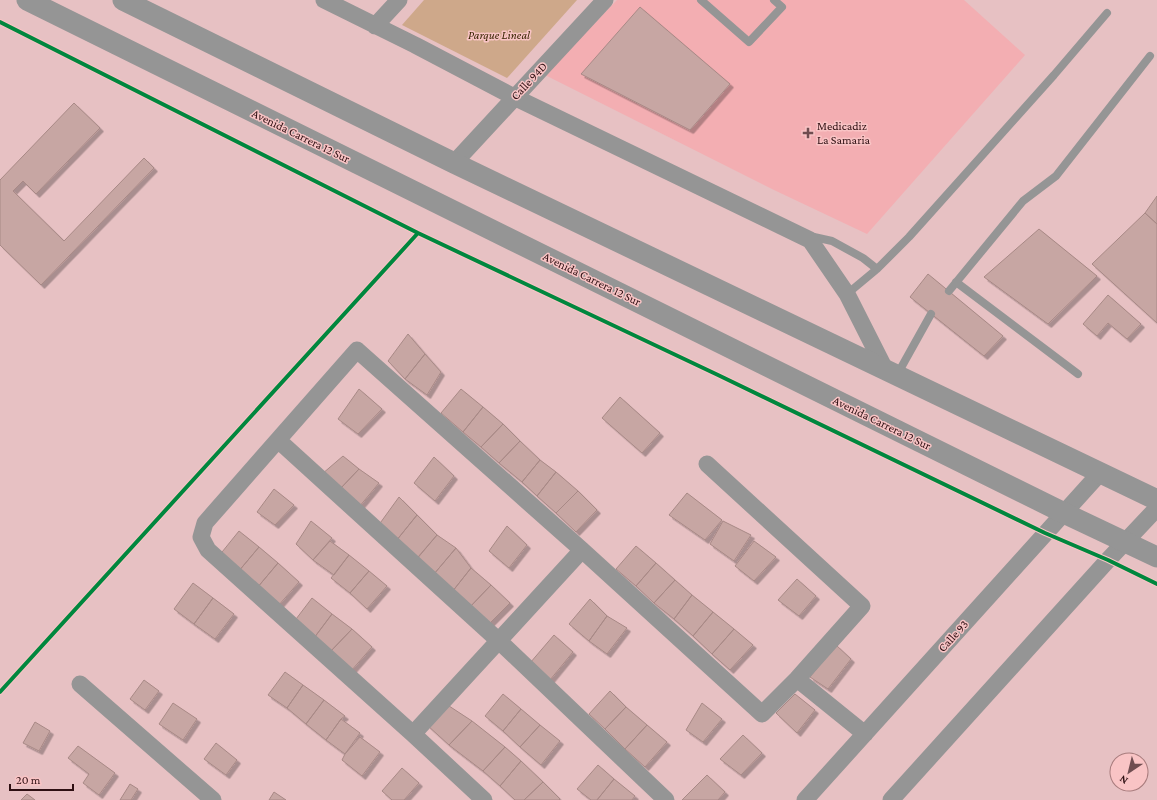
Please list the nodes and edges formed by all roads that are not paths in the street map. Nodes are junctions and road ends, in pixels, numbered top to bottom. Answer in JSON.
{"nodes":[{"id":1,"x":27,"y":0,"type":"edge"},
{"id":2,"x":123,"y":0,"type":"edge"},
{"id":3,"x":324,"y":0,"type":"edge"},
{"id":4,"x":399,"y":0,"type":"edge"},
{"id":5,"x":605,"y":0,"type":"edge"},
{"id":6,"x":701,"y":0,"type":"edge"},
{"id":7,"x":774,"y":0,"type":"edge"},
{"id":8,"x":1107,"y":13,"type":"dead end"},
{"id":9,"x":374,"y":26,"type":"junction"},
{"id":10,"x":1150,"y":56,"type":"dead end"},
{"id":11,"x":514,"y":97,"type":"junction"},
{"id":12,"x":454,"y":163,"type":"junction"},
{"id":13,"x":810,"y":240,"type":"junction"},
{"id":14,"x":877,"y":269,"type":"junction"},
{"id":15,"x":956,"y":282,"type":"junction"},
{"id":16,"x":949,"y":291,"type":"dead end"},
{"id":17,"x":847,"y":294,"type":"junction"},
{"id":18,"x":931,"y":314,"type":"dead end"},
{"id":19,"x":892,"y":374,"type":"junction"},
{"id":20,"x":1078,"y":374,"type":"dead end"},
{"id":21,"x":278,"y":440,"type":"junction"},
{"id":22,"x":707,"y":464,"type":"dead end"},
{"id":23,"x":1100,"y":473,"type":"junction"},
{"id":24,"x":1157,"y":500,"type":"edge"},
{"id":25,"x":1157,"y":508,"type":"edge"},
{"id":26,"x":1064,"y":513,"type":"junction"},
{"id":27,"x":1125,"y":542,"type":"junction"},
{"id":28,"x":582,"y":550,"type":"junction"},
{"id":29,"x":1157,"y":557,"type":"edge"},
{"id":30,"x":498,"y":641,"type":"junction"},
{"id":31,"x":797,"y":679,"type":"junction"},
{"id":32,"x":80,"y":684,"type":"dead end"},
{"id":33,"x":413,"y":734,"type":"junction"},
{"id":34,"x":866,"y":734,"type":"junction"},
{"id":35,"x":213,"y":800,"type":"edge"},
{"id":36,"x":484,"y":800,"type":"edge"},
{"id":37,"x":666,"y":800,"type":"edge"},
{"id":38,"x":805,"y":800,"type":"edge"},
{"id":39,"x":891,"y":800,"type":"edge"}],
"edges":[{"from":1,"to":26,"type":"street","name":"Avenida Carrera 12 Sur"},
{"from":2,"to":12,"type":"street"},
{"from":3,"to":9,"type":"street"},
{"from":4,"to":9,"type":"street"},
{"from":5,"to":11,"type":"street","name":"Calle 94D"},
{"from":6,"to":7,"type":"lane"},
{"from":8,"to":14,"type":"lane"},
{"from":9,"to":11,"type":"street"},
{"from":10,"to":15,"type":"lane"},
{"from":11,"to":12,"type":"street","name":"Calle 94D"},
{"from":11,"to":13,"type":"street"},
{"from":12,"to":19,"type":"street"},
{"from":13,"to":14,"type":"lane"},
{"from":13,"to":17,"type":"street"},
{"from":14,"to":17,"type":"lane"},
{"from":15,"to":16,"type":"lane"},
{"from":15,"to":20,"type":"lane"},
{"from":17,"to":19,"type":"street"},
{"from":18,"to":19,"type":"lane"},
{"from":19,"to":23,"type":"street"},
{"from":21,"to":28,"type":"street"},
{"from":21,"to":30,"type":"street"},
{"from":21,"to":33,"type":"street"},
{"from":22,"to":31,"type":"street"},
{"from":23,"to":24,"type":"street"},
{"from":23,"to":26,"type":"street","name":"Calle 93"},
{"from":25,"to":27,"type":"street"},
{"from":26,"to":27,"type":"street","name":"Avenida Carrera 12 Sur"},
{"from":26,"to":34,"type":"street","name":"Calle 93"},
{"from":27,"to":29,"type":"street","name":"Avenida Carrera 12 Sur"},
{"from":27,"to":39,"type":"street"},
{"from":28,"to":30,"type":"street"},
{"from":28,"to":31,"type":"street"},
{"from":30,"to":33,"type":"street"},
{"from":30,"to":37,"type":"street"},
{"from":31,"to":34,"type":"street"},
{"from":32,"to":35,"type":"street"},
{"from":33,"to":36,"type":"street"},
{"from":34,"to":38,"type":"street","name":"Calle 93"}]}
